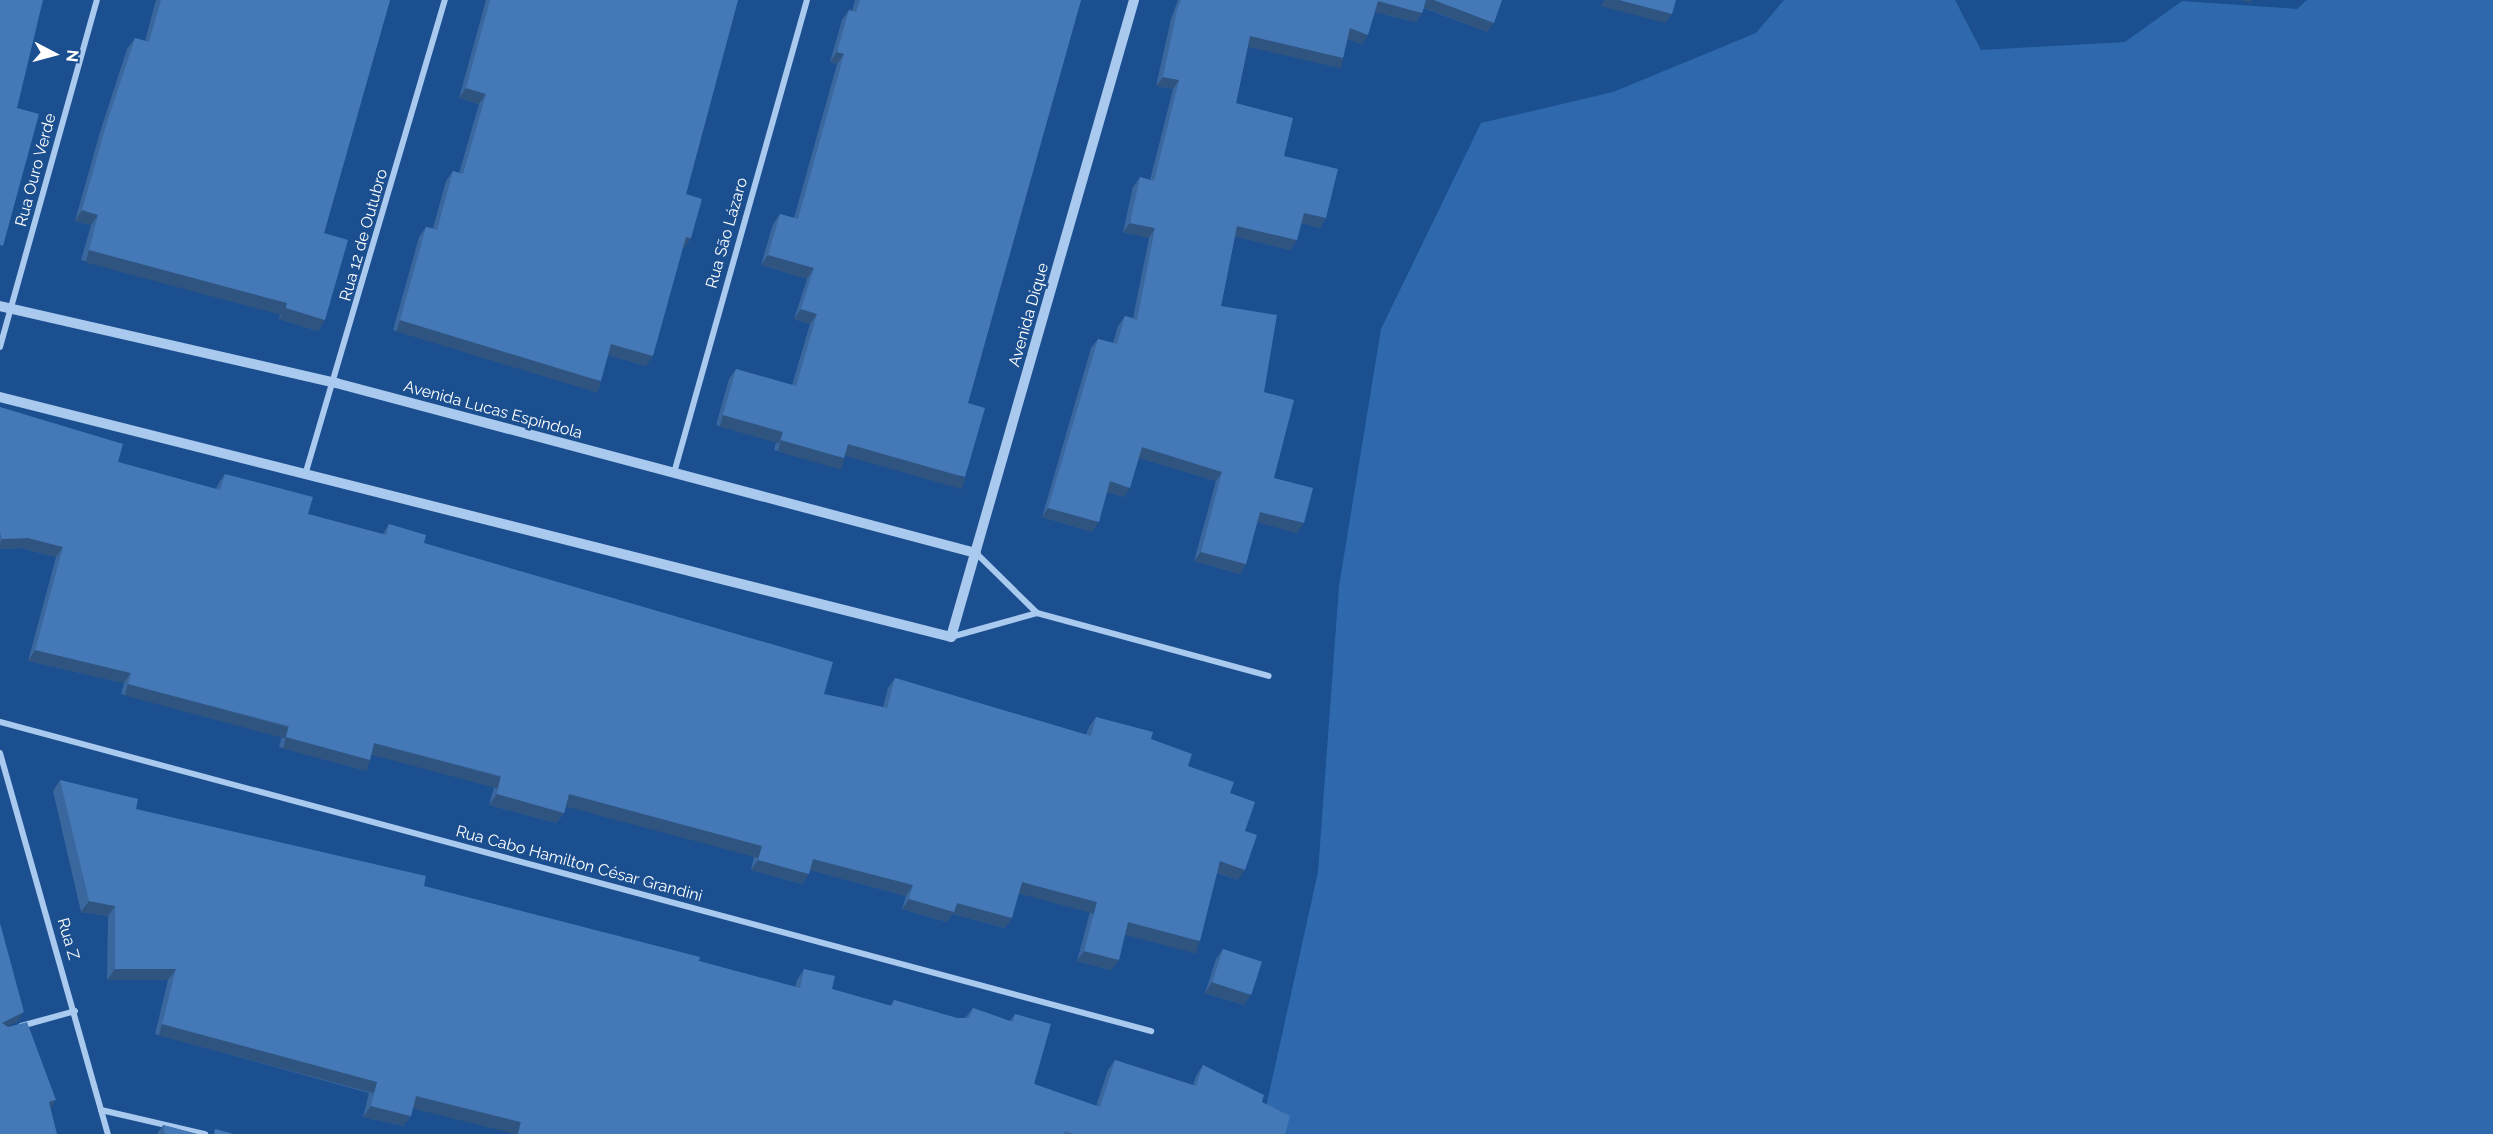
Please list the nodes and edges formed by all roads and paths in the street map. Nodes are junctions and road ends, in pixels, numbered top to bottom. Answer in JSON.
{"nodes":[{"id":1,"x":97,"y":0,"type":"edge"},
{"id":2,"x":445,"y":0,"type":"edge"},
{"id":3,"x":807,"y":0,"type":"edge"},
{"id":4,"x":1134,"y":0,"type":"edge"},
{"id":5,"x":0,"y":306,"type":"edge"},
{"id":6,"x":12,"y":309,"type":"junction"},
{"id":7,"x":0,"y":347,"type":"edge"},
{"id":8,"x":336,"y":384,"type":"junction"},
{"id":9,"x":0,"y":397,"type":"edge"},
{"id":10,"x":674,"y":474,"type":"junction"},
{"id":11,"x":305,"y":476,"type":"junction"},
{"id":12,"x":976,"y":553,"type":"junction"},
{"id":13,"x":1037,"y":613,"type":"junction"},
{"id":14,"x":951,"y":637,"type":"junction"},
{"id":15,"x":1269,"y":676,"type":"dead end"},
{"id":16,"x":0,"y":722,"type":"edge"},
{"id":17,"x":0,"y":753,"type":"edge"},
{"id":18,"x":75,"y":1011,"type":"junction"},
{"id":19,"x":11,"y":1029,"type":"edge"},
{"id":20,"x":1151,"y":1031,"type":"dead end"},
{"id":21,"x":101,"y":1110,"type":"junction"},
{"id":22,"x":108,"y":1134,"type":"edge"},
{"id":23,"x":205,"y":1134,"type":"edge"}],
"edges":[{"from":1,"to":6,"type":"street","name":"Rua Ouro Verde"},
{"from":2,"to":8,"type":"street","name":"Rua 12 de Outubro"},
{"from":3,"to":10,"type":"street","name":"Rua São Lázaro"},
{"from":4,"to":12,"type":"street","name":"Avenida Dique"},
{"from":5,"to":6,"type":"street","name":"Avenida Lucas Espíndola"},
{"from":6,"to":7,"type":"street","name":"Rua Ouro Verde"},
{"from":6,"to":8,"type":"street","name":"Avenida Lucas Espíndola"},
{"from":8,"to":10,"type":"street","name":"Avenida Lucas Espíndola"},
{"from":8,"to":11,"type":"street","name":"Rua 12 de Outubro"},
{"from":9,"to":11,"type":"street"},
{"from":10,"to":12,"type":"street","name":"Avenida Lucas Espíndola"},
{"from":11,"to":14,"type":"street"},
{"from":12,"to":13,"type":"street"},
{"from":12,"to":14,"type":"street","name":"Avenida Dique"},
{"from":13,"to":14,"type":"street"},
{"from":13,"to":15,"type":"street"},
{"from":16,"to":20,"type":"street","name":"Rua Cabo Hamilton César Grandini"},
{"from":17,"to":18,"type":"street","name":"Rua Z"},
{"from":18,"to":19,"type":"street"},
{"from":18,"to":21,"type":"street","name":"Rua Z"},
{"from":21,"to":22,"type":"street","name":"Rua Z"},
{"from":21,"to":23,"type":"street"}]}
